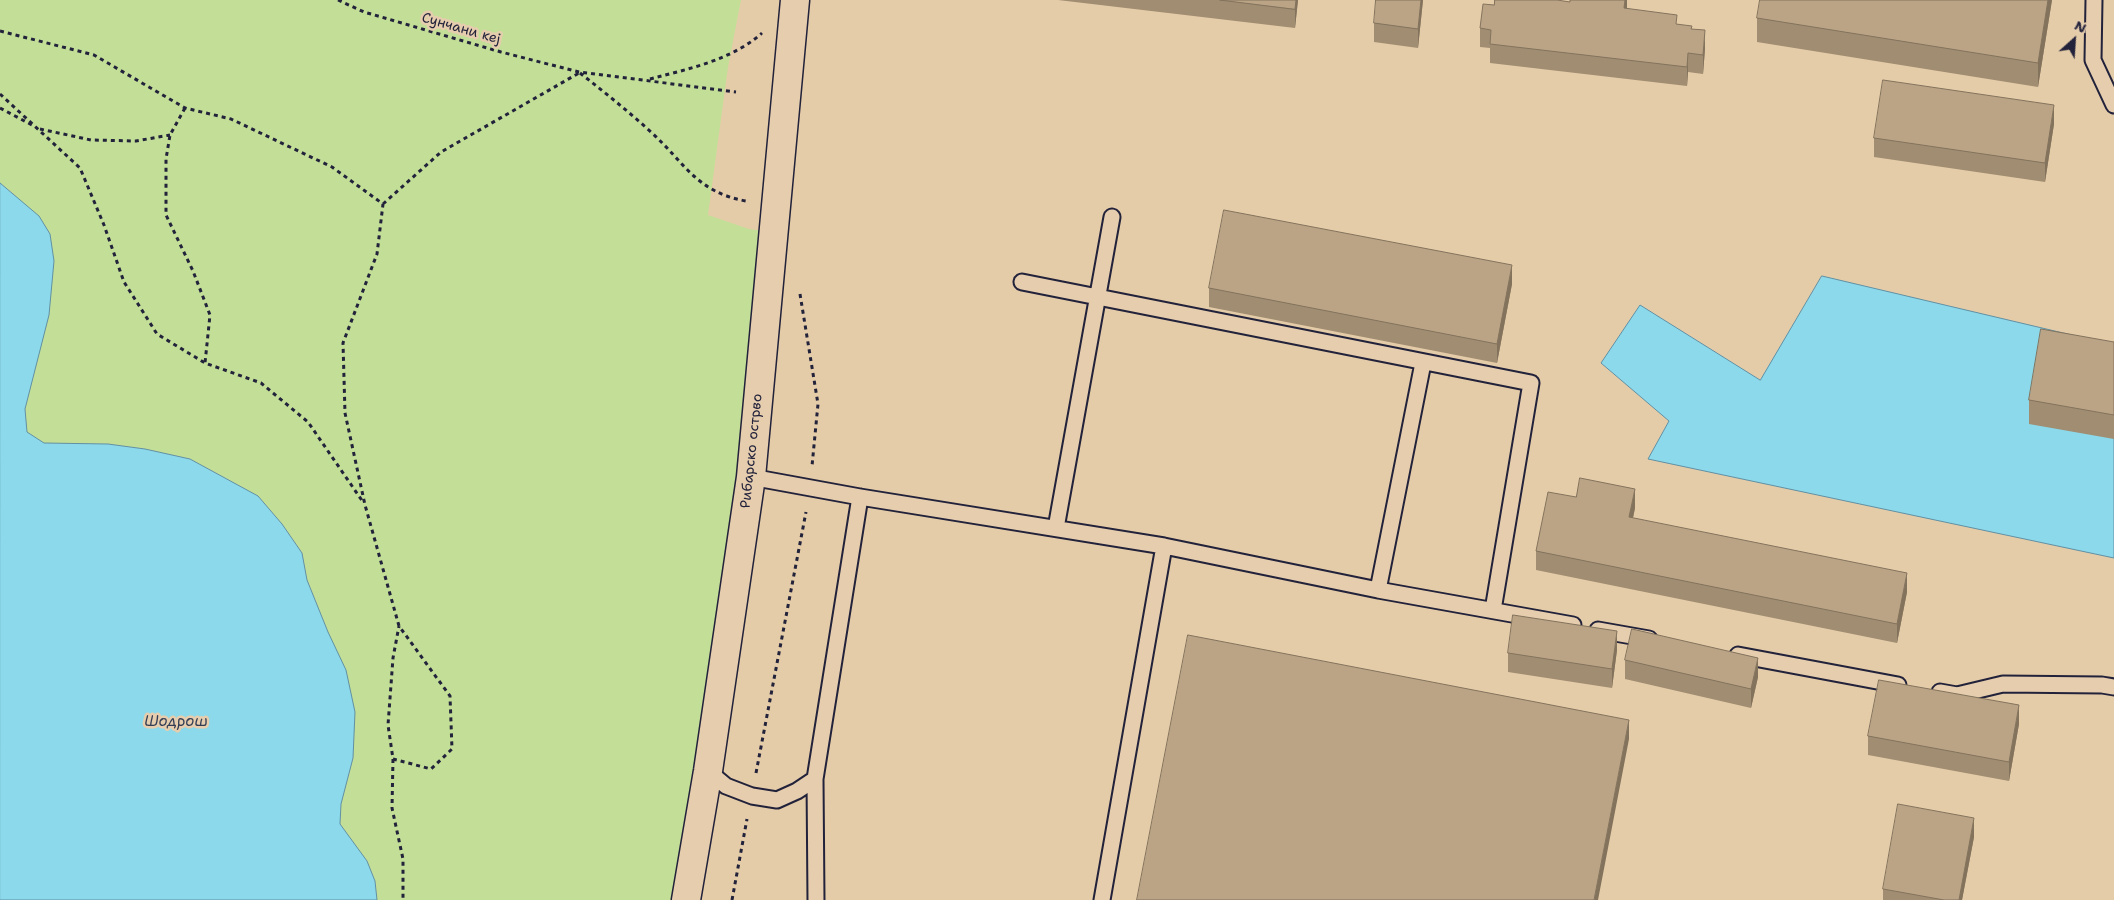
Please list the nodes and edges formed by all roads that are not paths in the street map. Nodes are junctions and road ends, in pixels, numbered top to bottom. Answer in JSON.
{"nodes":[{"id":1,"x":2094,"y":0,"type":"edge"},
{"id":2,"x":795,"y":1,"type":"edge"},
{"id":3,"x":2114,"y":105,"type":"edge"},
{"id":4,"x":1112,"y":217,"type":"dead end"},
{"id":5,"x":1022,"y":282,"type":"dead end"},
{"id":6,"x":1096,"y":298,"type":"junction"},
{"id":7,"x":1423,"y":363,"type":"junction"},
{"id":8,"x":751,"y":477,"type":"junction"},
{"id":9,"x":860,"y":497,"type":"junction"},
{"id":10,"x":1056,"y":528,"type":"junction"},
{"id":11,"x":1164,"y":546,"type":"junction"},
{"id":12,"x":1378,"y":590,"type":"junction"},
{"id":13,"x":1493,"y":610,"type":"junction"},
{"id":14,"x":1667,"y":642,"type":"edge"},
{"id":15,"x":1725,"y":653,"type":"edge"},
{"id":16,"x":1909,"y":687,"type":"edge"},
{"id":17,"x":2114,"y":687,"type":"edge"},
{"id":18,"x":1928,"y":690,"type":"edge"},
{"id":19,"x":708,"y":771,"type":"junction"},
{"id":20,"x":815,"y":779,"type":"junction"},
{"id":21,"x":686,"y":900,"type":"edge"},
{"id":22,"x":816,"y":900,"type":"edge"},
{"id":23,"x":1102,"y":900,"type":"edge"}],
"edges":[{"from":1,"to":3,"type":"lane"},
{"from":2,"to":8,"type":"street","name":"Рибарско острво"},
{"from":4,"to":6,"type":"lane"},
{"from":5,"to":6,"type":"lane"},
{"from":6,"to":7,"type":"lane"},
{"from":6,"to":10,"type":"lane"},
{"from":7,"to":12,"type":"lane"},
{"from":7,"to":13,"type":"lane"},
{"from":8,"to":9,"type":"lane"},
{"from":8,"to":19,"type":"street","name":"Рибарско острво"},
{"from":9,"to":10,"type":"lane"},
{"from":9,"to":20,"type":"lane"},
{"from":10,"to":11,"type":"lane"},
{"from":11,"to":12,"type":"lane"},
{"from":11,"to":23,"type":"lane"},
{"from":12,"to":13,"type":"lane"},
{"from":13,"to":14,"type":"lane"},
{"from":15,"to":16,"type":"lane"},
{"from":17,"to":18,"type":"lane"},
{"from":19,"to":20,"type":"lane"},
{"from":19,"to":21,"type":"street","name":"Рибарско острво"},
{"from":20,"to":22,"type":"lane"}]}
